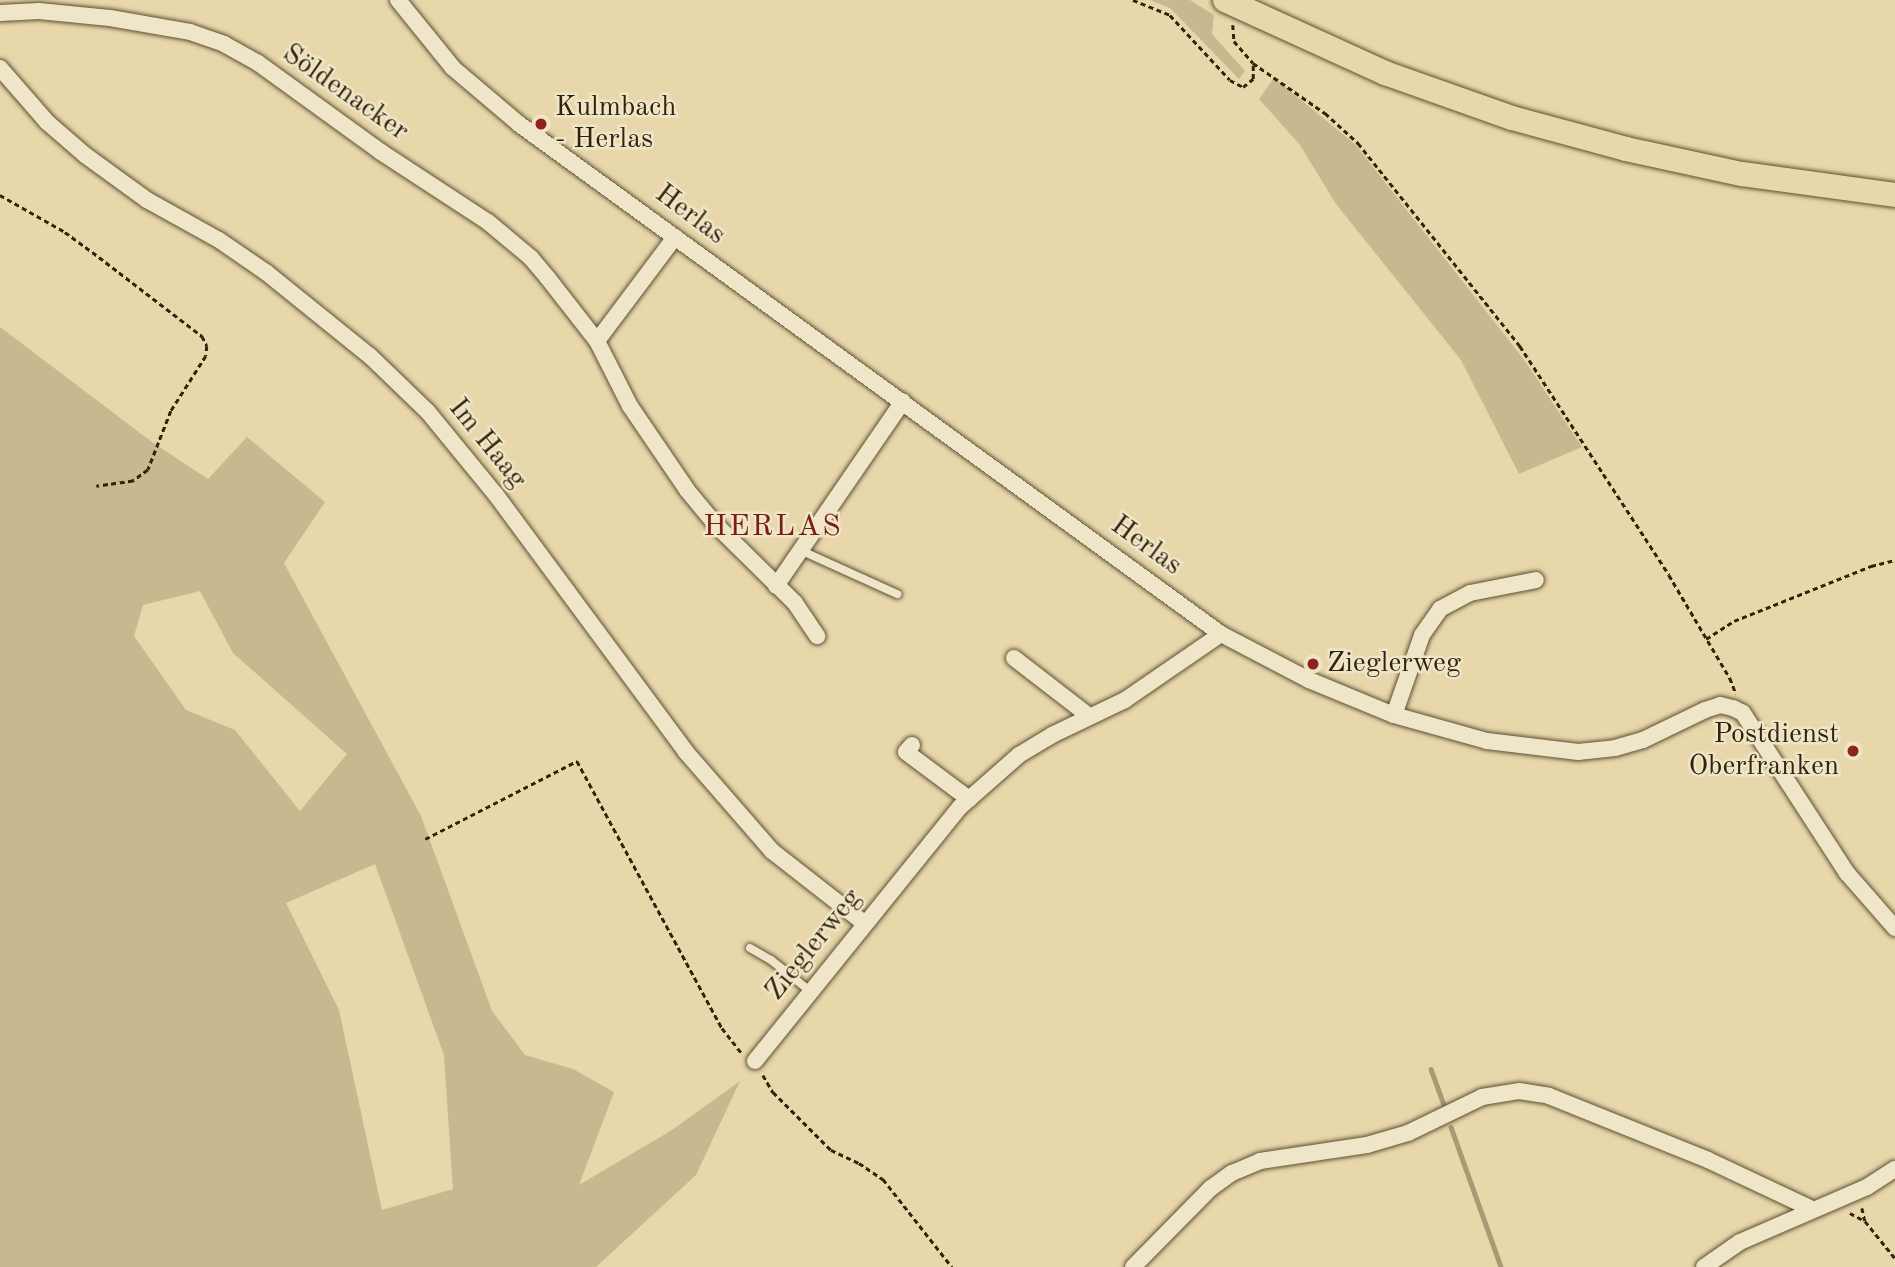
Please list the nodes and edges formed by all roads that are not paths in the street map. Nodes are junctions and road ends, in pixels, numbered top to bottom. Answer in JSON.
{"nodes":[{"id":1,"x":398,"y":0,"type":"edge"},
{"id":2,"x":1236,"y":4,"type":"edge"},
{"id":3,"x":0,"y":13,"type":"edge"},
{"id":4,"x":0,"y":68,"type":"edge"},
{"id":5,"x":1895,"y":195,"type":"edge"},
{"id":6,"x":675,"y":237,"type":"junction"},
{"id":7,"x":597,"y":341,"type":"junction"},
{"id":8,"x":903,"y":401,"type":"junction"},
{"id":9,"x":800,"y":550,"type":"junction"},
{"id":10,"x":1536,"y":580,"type":"dead end"},
{"id":11,"x":776,"y":586,"type":"junction"},
{"id":12,"x":897,"y":594,"type":"dead end"},
{"id":13,"x":1221,"y":634,"type":"junction"},
{"id":14,"x":817,"y":636,"type":"dead end"},
{"id":15,"x":1014,"y":657,"type":"dead end"},
{"id":16,"x":1394,"y":715,"type":"junction"},
{"id":17,"x":1089,"y":716,"type":"junction"},
{"id":18,"x":912,"y":745,"type":"dead end"},
{"id":19,"x":969,"y":799,"type":"junction"},
{"id":20,"x":864,"y":923,"type":"junction"},
{"id":21,"x":1895,"y":929,"type":"edge"},
{"id":22,"x":750,"y":948,"type":"dead end"},
{"id":23,"x":810,"y":991,"type":"junction"},
{"id":24,"x":755,"y":1061,"type":"road end"},
{"id":25,"x":1895,"y":1168,"type":"edge"},
{"id":26,"x":1812,"y":1209,"type":"junction"},
{"id":27,"x":1133,"y":1267,"type":"edge"},
{"id":28,"x":1704,"y":1267,"type":"edge"}],
"edges":[{"from":1,"to":6,"type":"street","name":"Herlas"},
{"from":2,"to":5,"type":"main road"},
{"from":3,"to":7,"type":"street","name":"Söldenacker"},
{"from":4,"to":20,"type":"street","name":"Im Haag"},
{"from":6,"to":7,"type":"street"},
{"from":6,"to":8,"type":"street","name":"Herlas"},
{"from":7,"to":11,"type":"street","name":"Söldenacker"},
{"from":8,"to":9,"type":"street"},
{"from":8,"to":13,"type":"street","name":"Herlas"},
{"from":9,"to":11,"type":"street"},
{"from":9,"to":12,"type":"lane"},
{"from":10,"to":16,"type":"street"},
{"from":11,"to":14,"type":"street","name":"Söldenacker"},
{"from":13,"to":16,"type":"street","name":"Herlas"},
{"from":13,"to":17,"type":"street","name":"Zieglerweg"},
{"from":15,"to":17,"type":"street"},
{"from":16,"to":21,"type":"street","name":"Herlas"},
{"from":17,"to":19,"type":"street","name":"Zieglerweg"},
{"from":18,"to":19,"type":"street"},
{"from":19,"to":20,"type":"street","name":"Zieglerweg"},
{"from":20,"to":23,"type":"street","name":"Zieglerweg"},
{"from":22,"to":23,"type":"lane"},
{"from":23,"to":24,"type":"street","name":"Zieglerweg"},
{"from":25,"to":26,"type":"street"},
{"from":26,"to":27,"type":"street"},
{"from":26,"to":28,"type":"street"}]}
